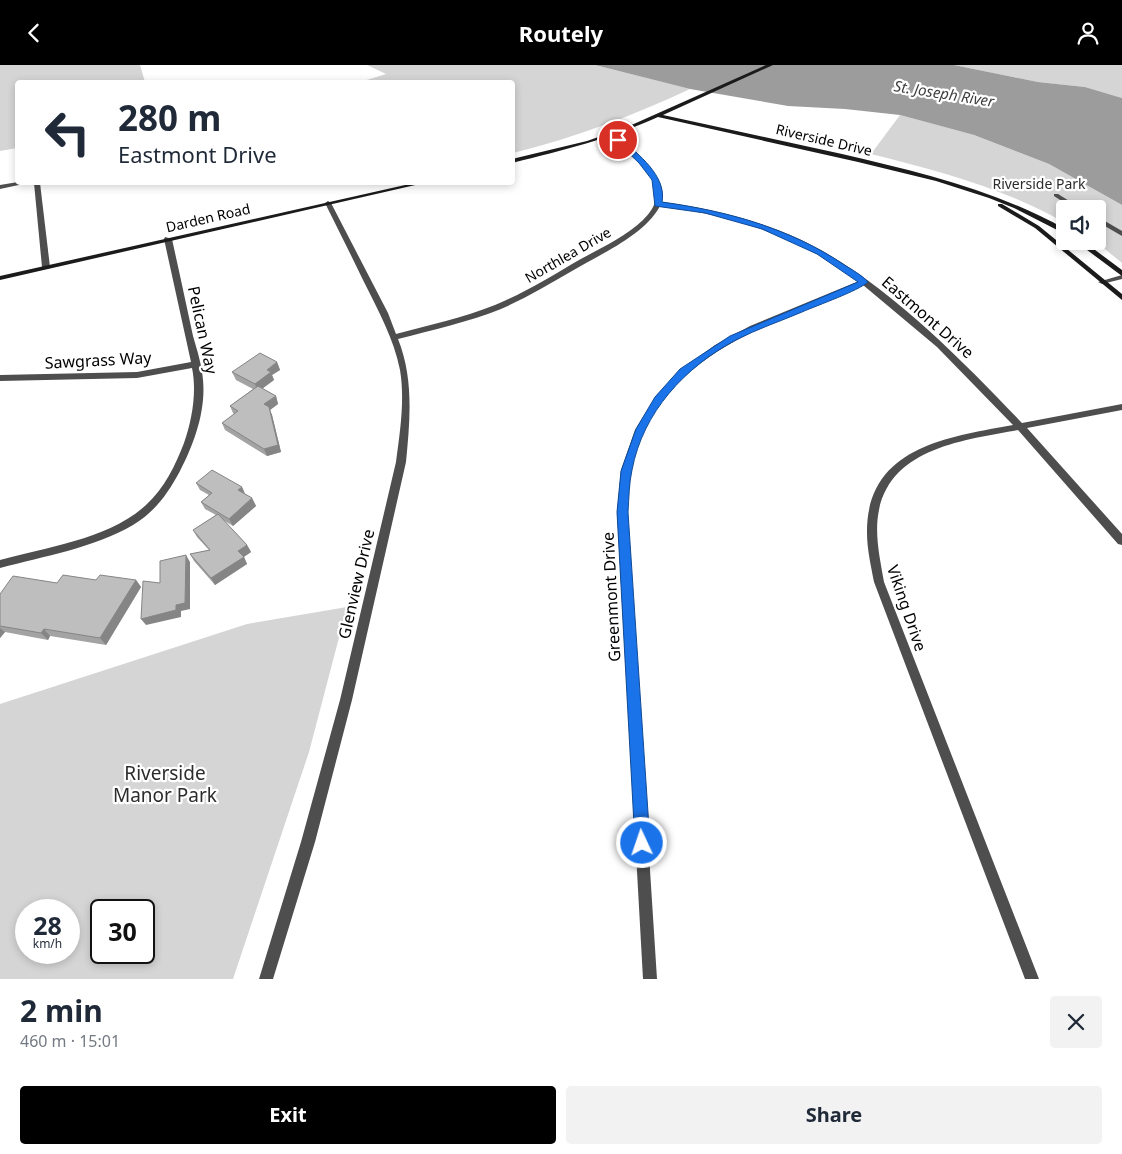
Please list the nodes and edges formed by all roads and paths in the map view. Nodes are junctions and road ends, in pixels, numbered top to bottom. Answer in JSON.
{"nodes":[{"id":1,"x":770,"y":65,"type":"edge"},
{"id":2,"x":659,"y":116,"type":"junction"},
{"id":3,"x":610,"y":135,"type":"junction"},
{"id":4,"x":515,"y":160,"type":"edge"},
{"id":5,"x":15,"y":185,"type":"edge"},
{"id":6,"x":37,"y":185,"type":"edge"},
{"id":7,"x":412,"y":185,"type":"edge"},
{"id":8,"x":0,"y":187,"type":"edge"},
{"id":9,"x":982,"y":194,"type":"junction"},
{"id":10,"x":1056,"y":195,"type":"dead end"},
{"id":11,"x":1065,"y":200,"type":"edge"},
{"id":12,"x":328,"y":203,"type":"junction"},
{"id":13,"x":658,"y":204,"type":"junction"},
{"id":14,"x":1106,"y":224,"type":"edge"},
{"id":15,"x":1056,"y":227,"type":"edge"},
{"id":16,"x":1122,"y":234,"type":"edge"},
{"id":17,"x":168,"y":239,"type":"junction"},
{"id":18,"x":1089,"y":250,"type":"edge"},
{"id":19,"x":46,"y":267,"type":"junction"},
{"id":20,"x":1122,"y":276,"type":"edge"},
{"id":21,"x":0,"y":277,"type":"edge"},
{"id":22,"x":1102,"y":281,"type":"junction"},
{"id":23,"x":864,"y":282,"type":"junction"},
{"id":24,"x":1122,"y":299,"type":"edge"},
{"id":25,"x":395,"y":337,"type":"junction"},
{"id":26,"x":196,"y":364,"type":"junction"},
{"id":27,"x":0,"y":378,"type":"edge"},
{"id":28,"x":1122,"y":407,"type":"edge"},
{"id":29,"x":1021,"y":426,"type":"junction"},
{"id":30,"x":1122,"y":541,"type":"edge"},
{"id":31,"x":0,"y":564,"type":"edge"},
{"id":32,"x":266,"y":979,"type":"edge"},
{"id":33,"x":650,"y":979,"type":"edge"},
{"id":34,"x":1032,"y":979,"type":"edge"}],
"edges":[{"from":1,"to":2,"type":"street"},
{"from":2,"to":3,"type":"street"},
{"from":2,"to":9,"type":"street","name":"Riverside Drive"},
{"from":3,"to":4,"type":"street"},
{"from":3,"to":13,"type":"street"},
{"from":5,"to":8,"type":"street"},
{"from":6,"to":19,"type":"street"},
{"from":7,"to":12,"type":"street","name":"Darden Road"},
{"from":9,"to":15,"type":"street","name":"Riverside Drive"},
{"from":9,"to":22,"type":"street","name":"Riverside Drive"},
{"from":10,"to":11,"type":"street"},
{"from":12,"to":17,"type":"street","name":"Darden Road"},
{"from":12,"to":25,"type":"street","name":"Glenview Drive"},
{"from":13,"to":23,"type":"street","name":"Eastmont Drive"},
{"from":13,"to":25,"type":"street","name":"Northlea Drive"},
{"from":14,"to":16,"type":"street"},
{"from":17,"to":19,"type":"street","name":"Darden Road"},
{"from":17,"to":26,"type":"street","name":"Pelican Way"},
{"from":18,"to":20,"type":"street"},
{"from":19,"to":21,"type":"street","name":"Darden Road"},
{"from":20,"to":22,"type":"street"},
{"from":22,"to":24,"type":"street","name":"Riverside Drive"},
{"from":23,"to":29,"type":"street","name":"Eastmont Drive"},
{"from":23,"to":33,"type":"street","name":"Greenmont Drive"},
{"from":25,"to":32,"type":"street","name":"Glenview Drive"},
{"from":26,"to":27,"type":"street","name":"Sawgrass Way"},
{"from":26,"to":31,"type":"street","name":"Pelican Way"},
{"from":28,"to":29,"type":"street","name":"Viking Drive"},
{"from":29,"to":30,"type":"street","name":"Eastmont Drive"},
{"from":29,"to":34,"type":"street","name":"Viking Drive"}]}
